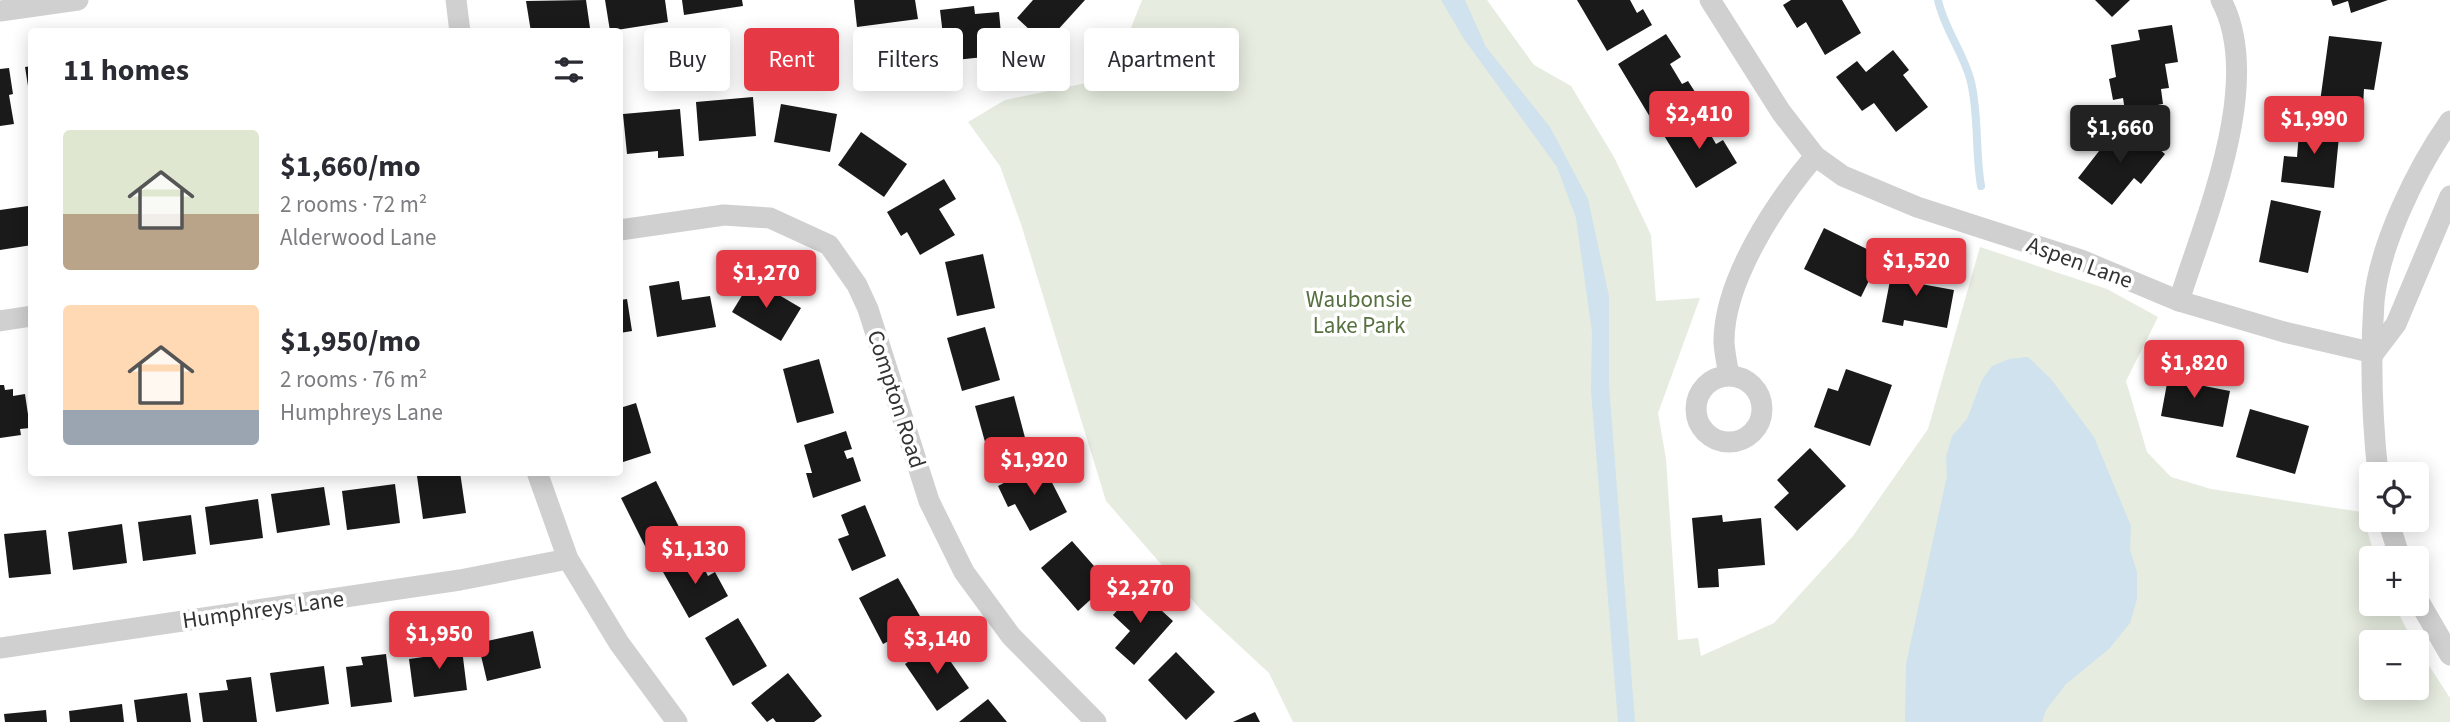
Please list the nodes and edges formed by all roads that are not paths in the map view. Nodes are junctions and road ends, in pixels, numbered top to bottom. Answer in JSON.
{"nodes":[{"id":1,"x":78,"y":0,"type":"edge"},
{"id":2,"x":456,"y":0,"type":"edge"},
{"id":3,"x":1710,"y":0,"type":"edge"},
{"id":4,"x":2221,"y":0,"type":"edge"},
{"id":5,"x":0,"y":11,"type":"edge"},
{"id":6,"x":460,"y":28,"type":"edge"},
{"id":7,"x":2450,"y":121,"type":"edge"},
{"id":8,"x":1815,"y":156,"type":"junction"},
{"id":9,"x":2450,"y":197,"type":"edge"},
{"id":10,"x":623,"y":230,"type":"edge"},
{"id":11,"x":2179,"y":301,"type":"junction"},
{"id":12,"x":28,"y":317,"type":"edge"},
{"id":13,"x":0,"y":321,"type":"edge"},
{"id":14,"x":2374,"y":353,"type":"junction"},
{"id":15,"x":1729,"y":375,"type":"dead end"},
{"id":16,"x":2377,"y":462,"type":"edge"},
{"id":17,"x":538,"y":476,"type":"edge"},
{"id":18,"x":568,"y":559,"type":"junction"},
{"id":19,"x":2428,"y":616,"type":"edge"},
{"id":20,"x":0,"y":648,"type":"edge"},
{"id":21,"x":2450,"y":655,"type":"edge"},
{"id":22,"x":677,"y":722,"type":"edge"},
{"id":23,"x":1096,"y":722,"type":"edge"}],
"edges":[{"from":1,"to":5,"type":"street"},
{"from":2,"to":6,"type":"street"},
{"from":3,"to":8,"type":"street","name":"Aspen Lane"},
{"from":4,"to":11,"type":"street"},
{"from":7,"to":14,"type":"street"},
{"from":8,"to":11,"type":"street","name":"Aspen Lane"},
{"from":8,"to":15,"type":"street"},
{"from":9,"to":14,"type":"street"},
{"from":10,"to":23,"type":"street","name":"Compton Road"},
{"from":11,"to":14,"type":"street","name":"Aspen Lane"},
{"from":12,"to":13,"type":"street"},
{"from":14,"to":16,"type":"street"},
{"from":17,"to":18,"type":"street"},
{"from":18,"to":20,"type":"street","name":"Humphreys Lane"},
{"from":18,"to":22,"type":"street"},
{"from":19,"to":21,"type":"street"}]}
